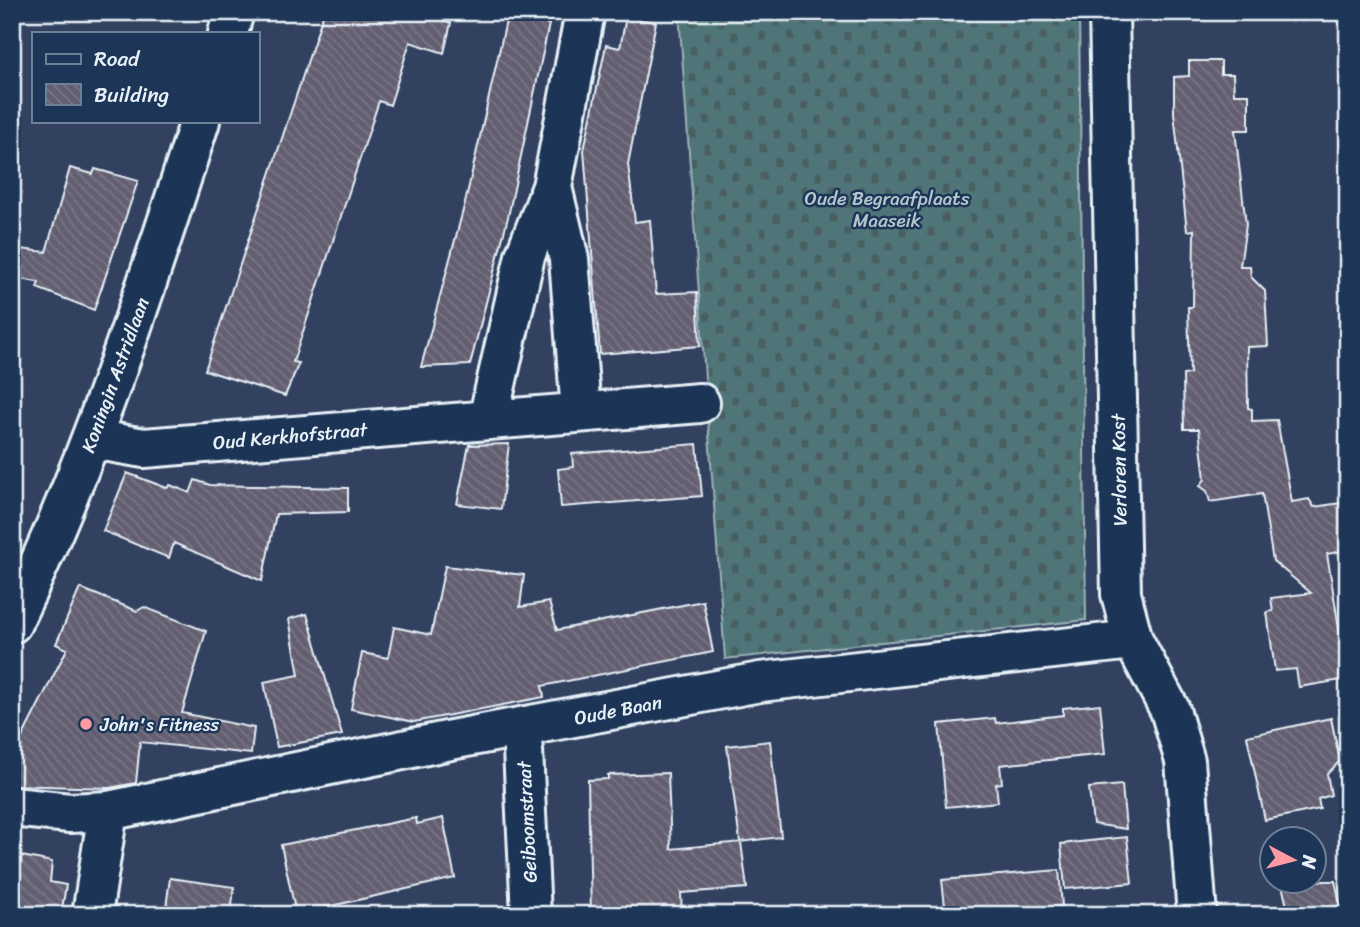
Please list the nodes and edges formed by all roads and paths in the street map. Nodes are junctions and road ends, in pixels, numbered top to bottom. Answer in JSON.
{"nodes":[{"id":1,"x":234,"y":12,"type":"edge"},
{"id":2,"x":585,"y":12,"type":"edge"},
{"id":3,"x":1109,"y":12,"type":"edge"},
{"id":4,"x":228,"y":32,"type":"edge"},
{"id":5,"x":200,"y":122,"type":"edge"},
{"id":6,"x":552,"y":187,"type":"junction"},
{"id":7,"x":700,"y":403,"type":"dead end"},
{"id":8,"x":581,"y":412,"type":"junction"},
{"id":9,"x":488,"y":420,"type":"junction"},
{"id":10,"x":92,"y":439,"type":"junction"},
{"id":11,"x":12,"y":623,"type":"edge"},
{"id":12,"x":1133,"y":640,"type":"junction"},
{"id":13,"x":522,"y":729,"type":"junction"},
{"id":14,"x":12,"y":807,"type":"edge"},
{"id":15,"x":108,"y":811,"type":"junction"},
{"id":16,"x":92,"y":915,"type":"edge"},
{"id":17,"x":531,"y":915,"type":"edge"},
{"id":18,"x":1197,"y":915,"type":"edge"}],
"edges":[{"from":1,"to":4,"type":"street"},
{"from":2,"to":6,"type":"street"},
{"from":3,"to":12,"type":"street","name":"Verloren Kost"},
{"from":5,"to":10,"type":"street","name":"Koningin Astridlaan"},
{"from":6,"to":8,"type":"street"},
{"from":6,"to":9,"type":"street"},
{"from":7,"to":8,"type":"street","name":"Oud Kerkhofstraat"},
{"from":8,"to":9,"type":"street","name":"Oud Kerkhofstraat"},
{"from":9,"to":10,"type":"street","name":"Oud Kerkhofstraat"},
{"from":10,"to":11,"type":"street","name":"Koningin Astridlaan"},
{"from":12,"to":13,"type":"street","name":"Oude Baan"},
{"from":12,"to":18,"type":"street","name":"Verloren Kost"},
{"from":13,"to":15,"type":"street","name":"Oude Baan"},
{"from":13,"to":17,"type":"street","name":"Geiboomstraat"},
{"from":14,"to":15,"type":"street","name":"Oude Baan"},
{"from":15,"to":16,"type":"street"}]}
